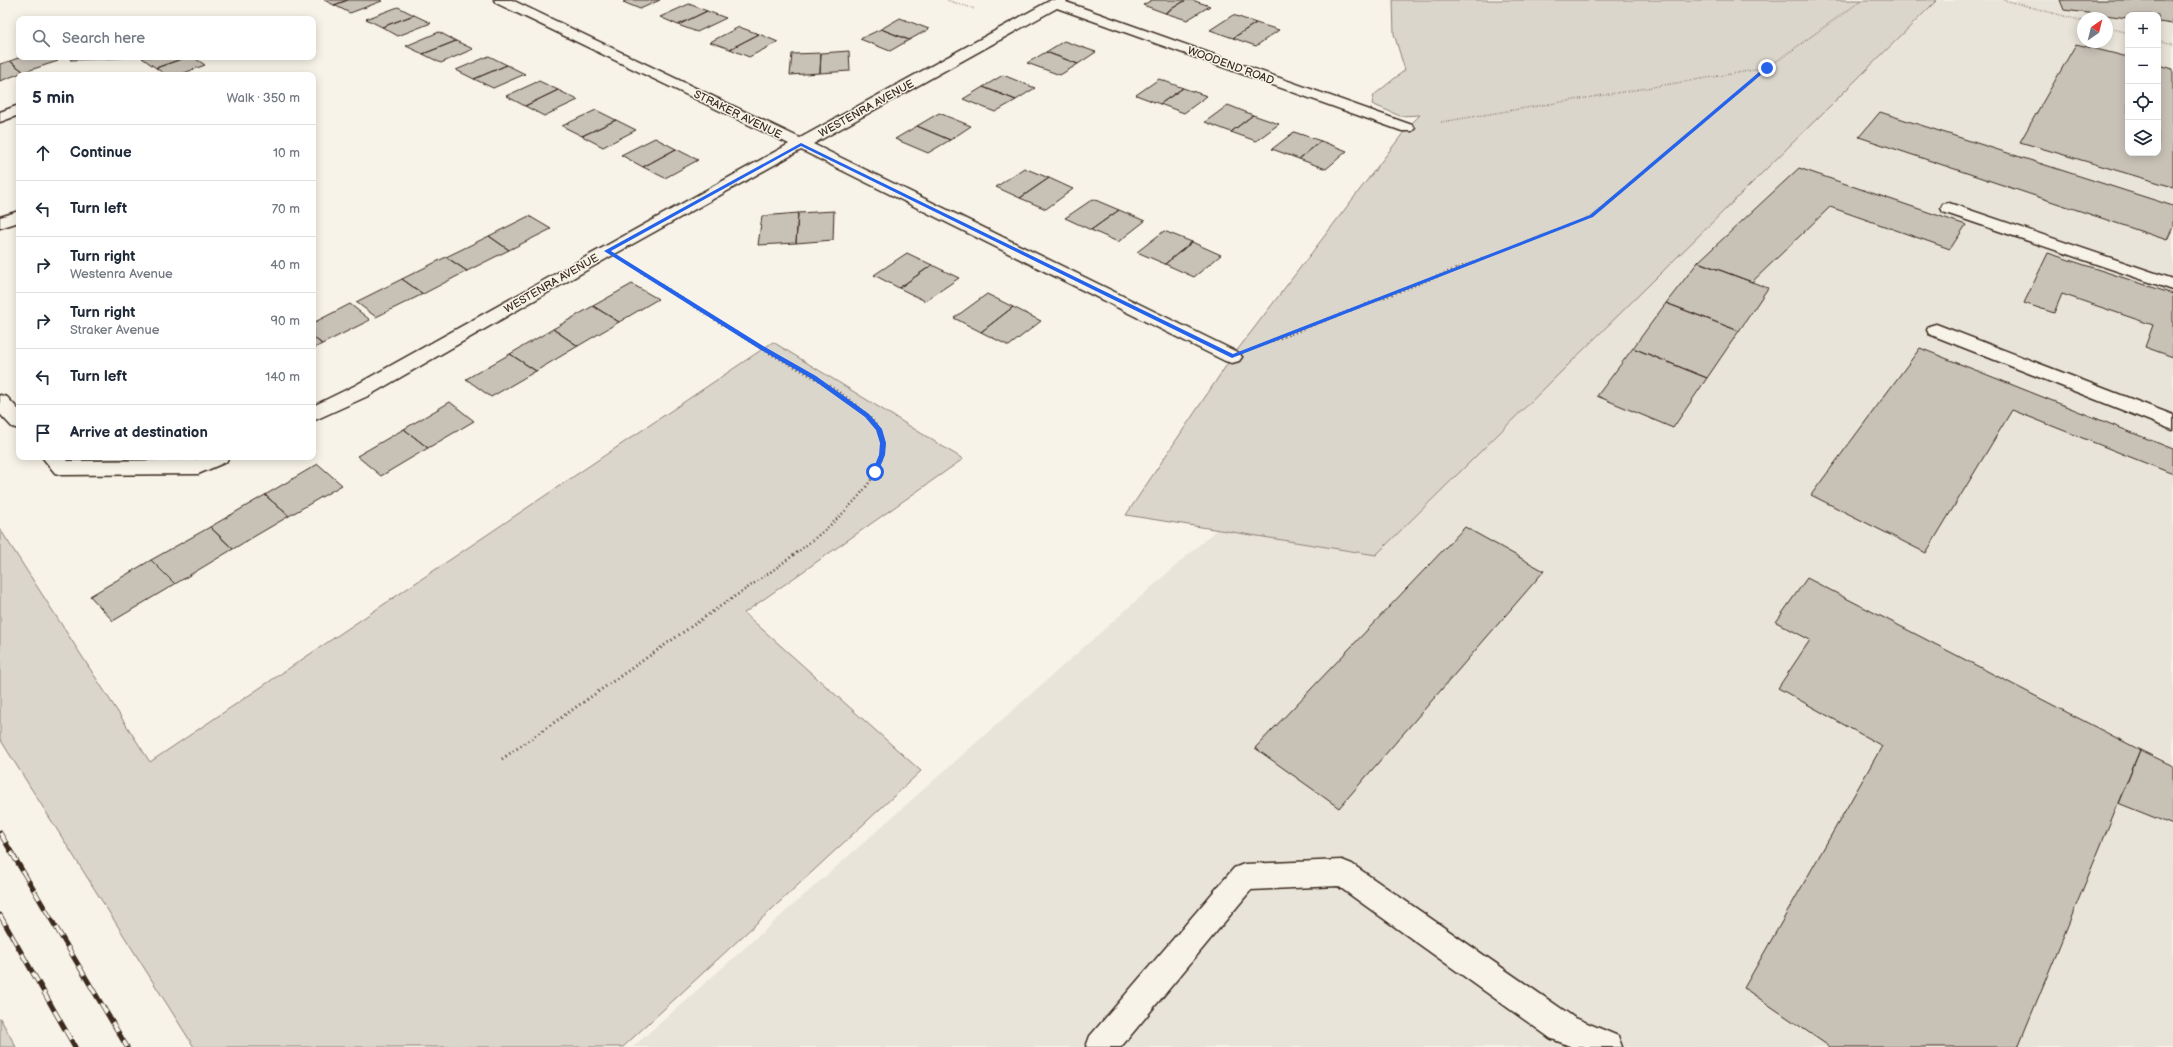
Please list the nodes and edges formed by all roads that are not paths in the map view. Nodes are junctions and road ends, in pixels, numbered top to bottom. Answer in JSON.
{"nodes":[{"id":1,"x":502,"y":0,"type":"edge"},
{"id":2,"x":1058,"y":1,"type":"edge"},
{"id":3,"x":16,"y":111,"type":"edge"},
{"id":4,"x":0,"y":117,"type":"edge"},
{"id":5,"x":1407,"y":128,"type":"road end"},
{"id":6,"x":801,"y":144,"type":"junction"},
{"id":7,"x":1949,"y":208,"type":"dead end"},
{"id":8,"x":16,"y":217,"type":"edge"},
{"id":9,"x":0,"y":223,"type":"edge"},
{"id":10,"x":2173,"y":285,"type":"edge"},
{"id":11,"x":1936,"y":330,"type":"dead end"},
{"id":12,"x":1232,"y":357,"type":"road end"},
{"id":13,"x":0,"y":402,"type":"edge"},
{"id":14,"x":316,"y":413,"type":"edge"},
{"id":15,"x":16,"y":419,"type":"edge"},
{"id":16,"x":2173,"y":423,"type":"edge"},
{"id":17,"x":55,"y":460,"type":"edge"},
{"id":18,"x":213,"y":460,"type":"edge"},
{"id":19,"x":1101,"y":1047,"type":"edge"},
{"id":20,"x":1607,"y":1047,"type":"edge"}],
"edges":[{"from":1,"to":6,"type":"street","name":"STRAKER AVENUE"},
{"from":2,"to":5,"type":"street","name":"WOODEND ROAD"},
{"from":2,"to":6,"type":"street","name":"WESTENRA AVENUE"},
{"from":3,"to":4,"type":"street"},
{"from":6,"to":12,"type":"street","name":"STRAKER AVENUE"},
{"from":6,"to":14,"type":"street","name":"WESTENRA AVENUE"},
{"from":7,"to":10,"type":"street"},
{"from":8,"to":9,"type":"street"},
{"from":11,"to":16,"type":"street"},
{"from":13,"to":15,"type":"street"},
{"from":17,"to":18,"type":"street"},
{"from":19,"to":20,"type":"street"}]}
